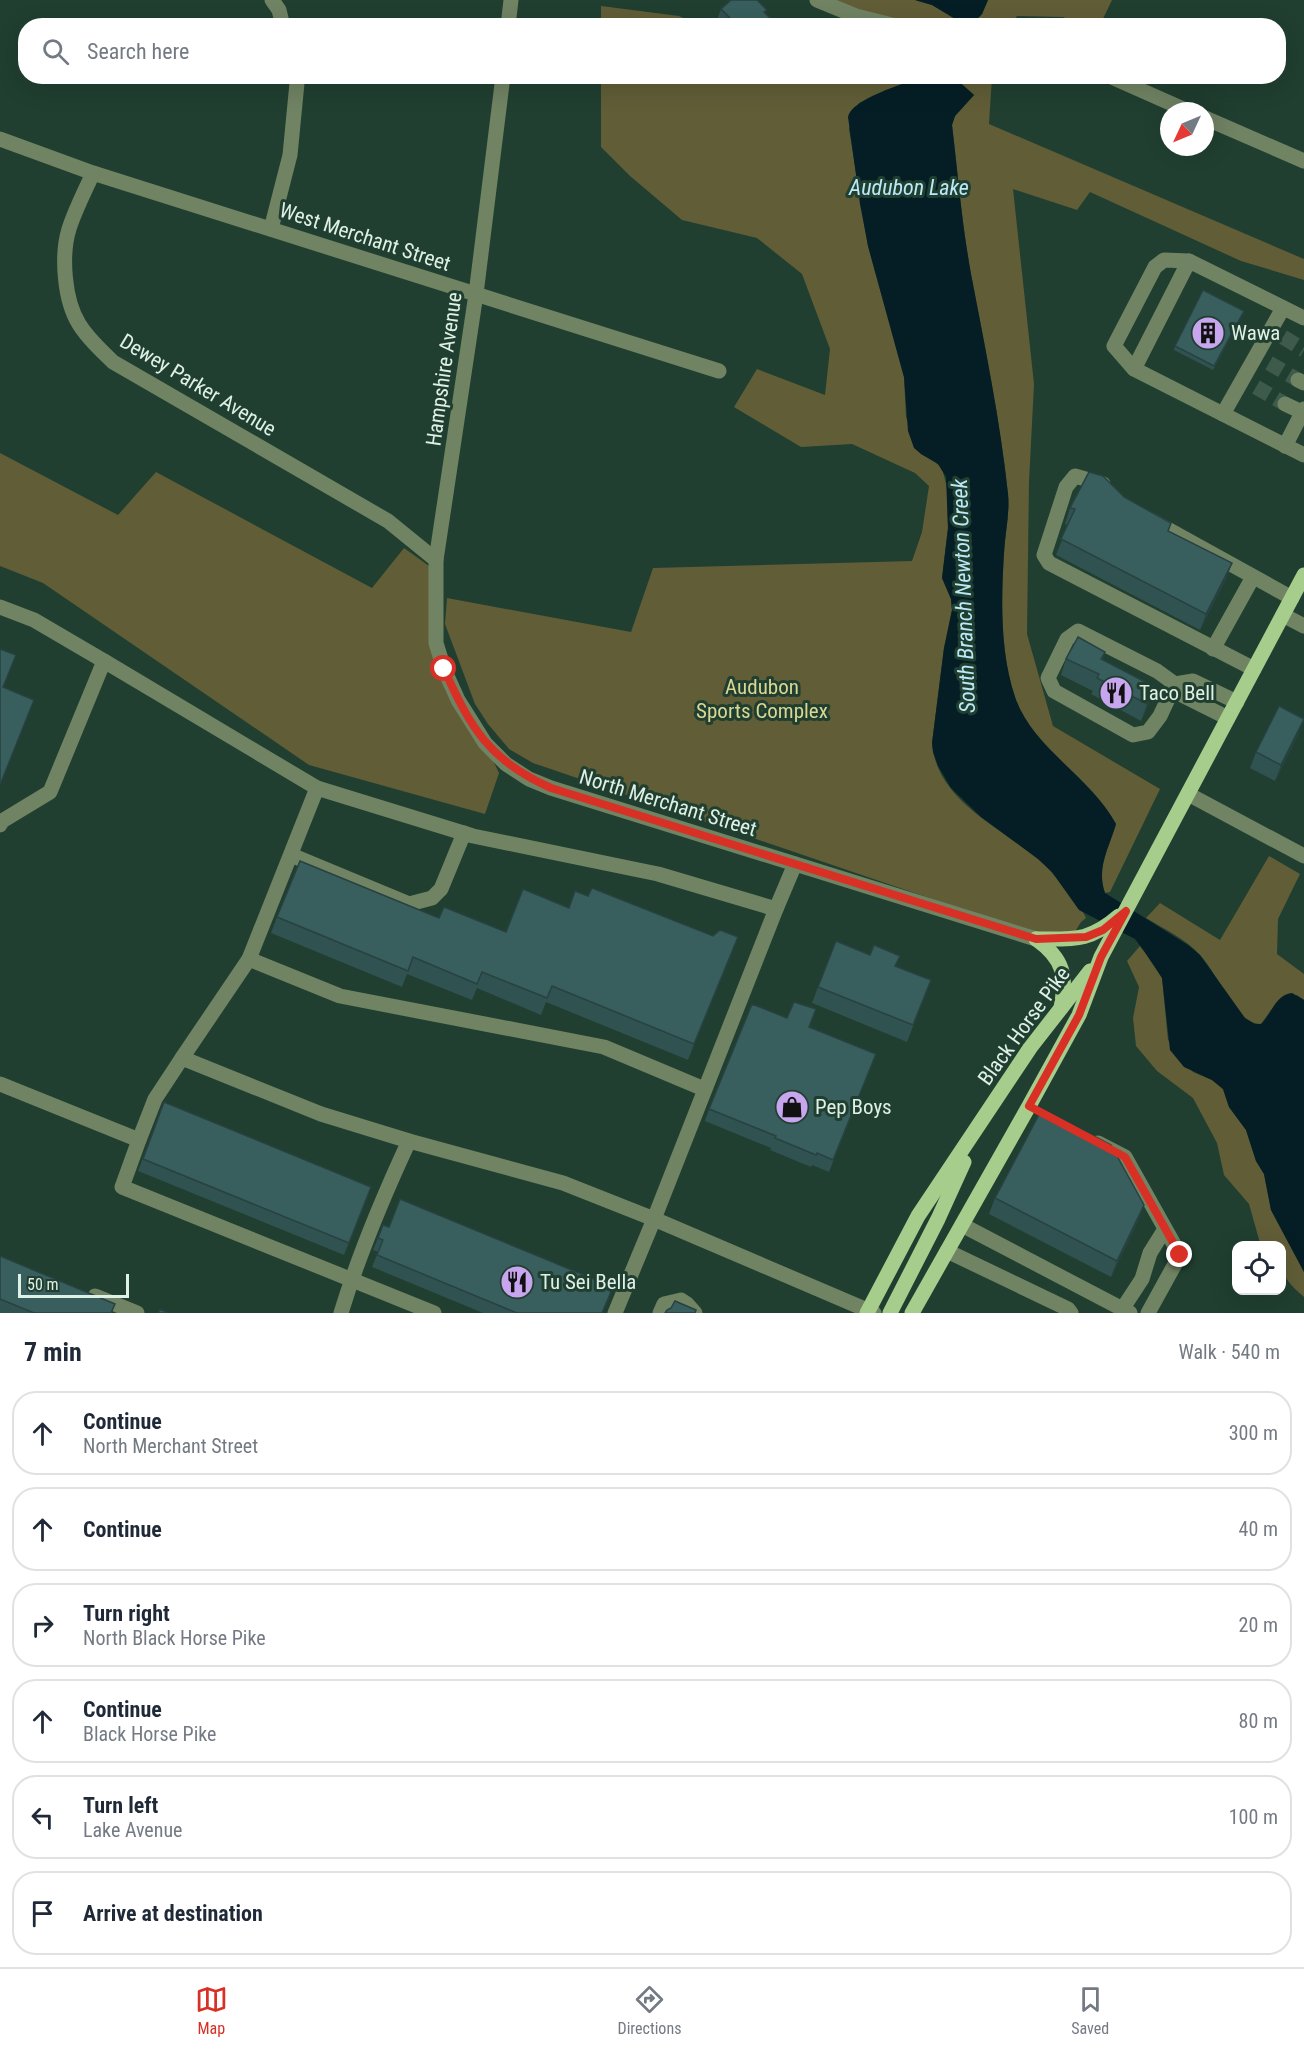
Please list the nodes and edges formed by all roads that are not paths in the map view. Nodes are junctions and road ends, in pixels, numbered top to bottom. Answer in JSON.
{"nodes":[{"id":1,"x":272,"y":0,"type":"edge"},
{"id":2,"x":511,"y":0,"type":"edge"},
{"id":3,"x":817,"y":0,"type":"edge"},
{"id":4,"x":281,"y":18,"type":"edge"},
{"id":5,"x":509,"y":18,"type":"edge"},
{"id":6,"x":864,"y":18,"type":"edge"},
{"id":7,"x":297,"y":84,"type":"edge"},
{"id":8,"x":501,"y":84,"type":"edge"},
{"id":9,"x":1127,"y":84,"type":"edge"},
{"id":10,"x":1168,"y":102,"type":"edge"},
{"id":11,"x":1214,"y":122,"type":"edge"},
{"id":12,"x":0,"y":139,"type":"edge"},
{"id":13,"x":1304,"y":162,"type":"edge"},
{"id":14,"x":93,"y":173,"type":"junction"},
{"id":15,"x":271,"y":229,"type":"junction"},
{"id":16,"x":1189,"y":261,"type":"junction"},
{"id":17,"x":476,"y":294,"type":"junction"},
{"id":18,"x":1282,"y":308,"type":"junction"},
{"id":19,"x":1304,"y":318,"type":"edge"},
{"id":20,"x":1134,"y":369,"type":"junction"},
{"id":21,"x":719,"y":370,"type":"dead end"},
{"id":22,"x":1285,"y":404,"type":"tunnel mouth"},
{"id":23,"x":1303,"y":411,"type":"edge"},
{"id":24,"x":1223,"y":414,"type":"junction"},
{"id":25,"x":1285,"y":446,"type":"junction"},
{"id":26,"x":1304,"y":455,"type":"edge"},
{"id":27,"x":1113,"y":492,"type":"edge"},
{"id":28,"x":1143,"y":515,"type":"edge"},
{"id":29,"x":436,"y":560,"type":"junction"},
{"id":30,"x":1304,"y":575,"type":"edge"},
{"id":31,"x":1253,"y":577,"type":"junction"},
{"id":32,"x":1292,"y":598,"type":"junction"},
{"id":33,"x":0,"y":607,"type":"edge"},
{"id":34,"x":1283,"y":615,"type":"junction"},
{"id":35,"x":1304,"y":626,"type":"edge"},
{"id":36,"x":1214,"y":649,"type":"junction"},
{"id":37,"x":104,"y":661,"type":"junction"},
{"id":38,"x":1254,"y":669,"type":"junction"},
{"id":39,"x":1175,"y":684,"type":"junction"},
{"id":40,"x":1237,"y":702,"type":"junction"},
{"id":41,"x":1228,"y":718,"type":"junction"},
{"id":42,"x":317,"y":788,"type":"junction"},
{"id":43,"x":1188,"y":794,"type":"junction"},
{"id":44,"x":0,"y":825,"type":"edge"},
{"id":45,"x":464,"y":833,"type":"junction"},
{"id":46,"x":291,"y":855,"type":"junction"},
{"id":47,"x":1304,"y":856,"type":"edge"},
{"id":48,"x":795,"y":864,"type":"junction"},
{"id":49,"x":776,"y":909,"type":"junction"},
{"id":50,"x":1108,"y":933,"type":"junction"},
{"id":51,"x":1036,"y":939,"type":"junction"},
{"id":52,"x":1101,"y":957,"type":"junction"},
{"id":53,"x":249,"y":959,"type":"junction"},
{"id":54,"x":1060,"y":1011,"type":"junction"},
{"id":55,"x":182,"y":1058,"type":"junction"},
{"id":56,"x":0,"y":1084,"type":"edge"},
{"id":57,"x":704,"y":1089,"type":"junction"},
{"id":58,"x":980,"y":1126,"type":"junction"},
{"id":59,"x":1082,"y":1134,"type":"edge"},
{"id":60,"x":139,"y":1140,"type":"junction"},
{"id":61,"x":409,"y":1141,"type":"junction"},
{"id":62,"x":654,"y":1219,"type":"junction"},
{"id":63,"x":962,"y":1225,"type":"junction"},
{"id":64,"x":1165,"y":1229,"type":"junction"},
{"id":65,"x":947,"y":1251,"type":"junction"},
{"id":66,"x":1146,"y":1269,"type":"junction"},
{"id":67,"x":352,"y":1279,"type":"junction"},
{"id":68,"x":1167,"y":1279,"type":"junction"},
{"id":69,"x":84,"y":1292,"type":"edge"},
{"id":70,"x":1126,"y":1311,"type":"edge"},
{"id":71,"x":870,"y":1312,"type":"edge"},
{"id":72,"x":137,"y":1313,"type":"edge"},
{"id":73,"x":341,"y":1313,"type":"edge"},
{"id":74,"x":434,"y":1313,"type":"edge"},
{"id":75,"x":615,"y":1313,"type":"edge"},
{"id":76,"x":660,"y":1313,"type":"edge"},
{"id":77,"x":695,"y":1313,"type":"edge"},
{"id":78,"x":890,"y":1313,"type":"edge"},
{"id":79,"x":912,"y":1313,"type":"edge"},
{"id":80,"x":1071,"y":1313,"type":"edge"},
{"id":81,"x":1148,"y":1313,"type":"edge"}],
"edges":[{"from":1,"to":4,"type":"street"},
{"from":2,"to":5,"type":"street"},
{"from":3,"to":6,"type":"street"},
{"from":7,"to":15,"type":"street"},
{"from":8,"to":17,"type":"street","name":"Hampshire Avenue"},
{"from":9,"to":10,"type":"street"},
{"from":11,"to":13,"type":"street"},
{"from":12,"to":14,"type":"street","name":"West Merchant Street"},
{"from":14,"to":15,"type":"street","name":"West Merchant Street"},
{"from":14,"to":29,"type":"street","name":"Dewey Parker Avenue"},
{"from":15,"to":17,"type":"street","name":"West Merchant Street"},
{"from":16,"to":18,"type":"street"},
{"from":16,"to":20,"type":"street"},
{"from":16,"to":20,"type":"street"},
{"from":17,"to":21,"type":"street","name":"West Merchant Street"},
{"from":17,"to":29,"type":"street","name":"Hampshire Avenue"},
{"from":18,"to":19,"type":"street"},
{"from":18,"to":24,"type":"street"},
{"from":20,"to":24,"type":"street"},
{"from":22,"to":23,"type":"street"},
{"from":23,"to":25,"type":"street"},
{"from":24,"to":25,"type":"street"},
{"from":25,"to":26,"type":"street"},
{"from":27,"to":36,"type":"street"},
{"from":28,"to":31,"type":"street"},
{"from":29,"to":48,"type":"street","name":"North Merchant Street"},
{"from":30,"to":32,"type":"main road"},
{"from":31,"to":32,"type":"street"},
{"from":31,"to":36,"type":"street"},
{"from":32,"to":34,"type":"main road"},
{"from":33,"to":37,"type":"street"},
{"from":34,"to":35,"type":"street"},
{"from":34,"to":38,"type":"main road"},
{"from":36,"to":38,"type":"street"},
{"from":37,"to":42,"type":"street"},
{"from":37,"to":44,"type":"street"},
{"from":38,"to":40,"type":"main road"},
{"from":39,"to":39,"type":"street"},
{"from":39,"to":40,"type":"street"},
{"from":39,"to":41,"type":"street"},
{"from":40,"to":41,"type":"main road"},
{"from":41,"to":43,"type":"main road"},
{"from":42,"to":45,"type":"street"},
{"from":42,"to":46,"type":"street"},
{"from":43,"to":47,"type":"street"},
{"from":43,"to":50,"type":"main road"},
{"from":45,"to":46,"type":"street"},
{"from":45,"to":49,"type":"street"},
{"from":46,"to":53,"type":"street"},
{"from":48,"to":49,"type":"street"},
{"from":48,"to":51,"type":"street","name":"North Merchant Street"},
{"from":49,"to":57,"type":"street"},
{"from":50,"to":51,"type":"main road"},
{"from":50,"to":52,"type":"main road"},
{"from":51,"to":54,"type":"main road"},
{"from":52,"to":54,"type":"main road","name":"Black Horse Pike"},
{"from":52,"to":63,"type":"main road","name":"Black Horse Pike"},
{"from":53,"to":55,"type":"street"},
{"from":53,"to":57,"type":"street"},
{"from":54,"to":58,"type":"main road","name":"Black Horse Pike"},
{"from":55,"to":60,"type":"street"},
{"from":55,"to":61,"type":"street"},
{"from":56,"to":60,"type":"street"},
{"from":57,"to":62,"type":"street"},
{"from":58,"to":71,"type":"main road","name":"Black Horse Pike"},
{"from":58,"to":78,"type":"main road"},
{"from":59,"to":64,"type":"street"},
{"from":60,"to":67,"type":"street"},
{"from":61,"to":62,"type":"street"},
{"from":61,"to":67,"type":"street"},
{"from":62,"to":71,"type":"street"},
{"from":62,"to":75,"type":"street"},
{"from":63,"to":65,"type":"main road","name":"Black Horse Pike"},
{"from":63,"to":70,"type":"street"},
{"from":64,"to":66,"type":"street"},
{"from":64,"to":68,"type":"street"},
{"from":65,"to":79,"type":"main road","name":"Black Horse Pike"},
{"from":65,"to":80,"type":"street"},
{"from":66,"to":68,"type":"street"},
{"from":66,"to":70,"type":"street"},
{"from":67,"to":73,"type":"street"},
{"from":67,"to":74,"type":"street"},
{"from":68,"to":81,"type":"street"},
{"from":69,"to":72,"type":"street"},
{"from":76,"to":77,"type":"street"}]}
